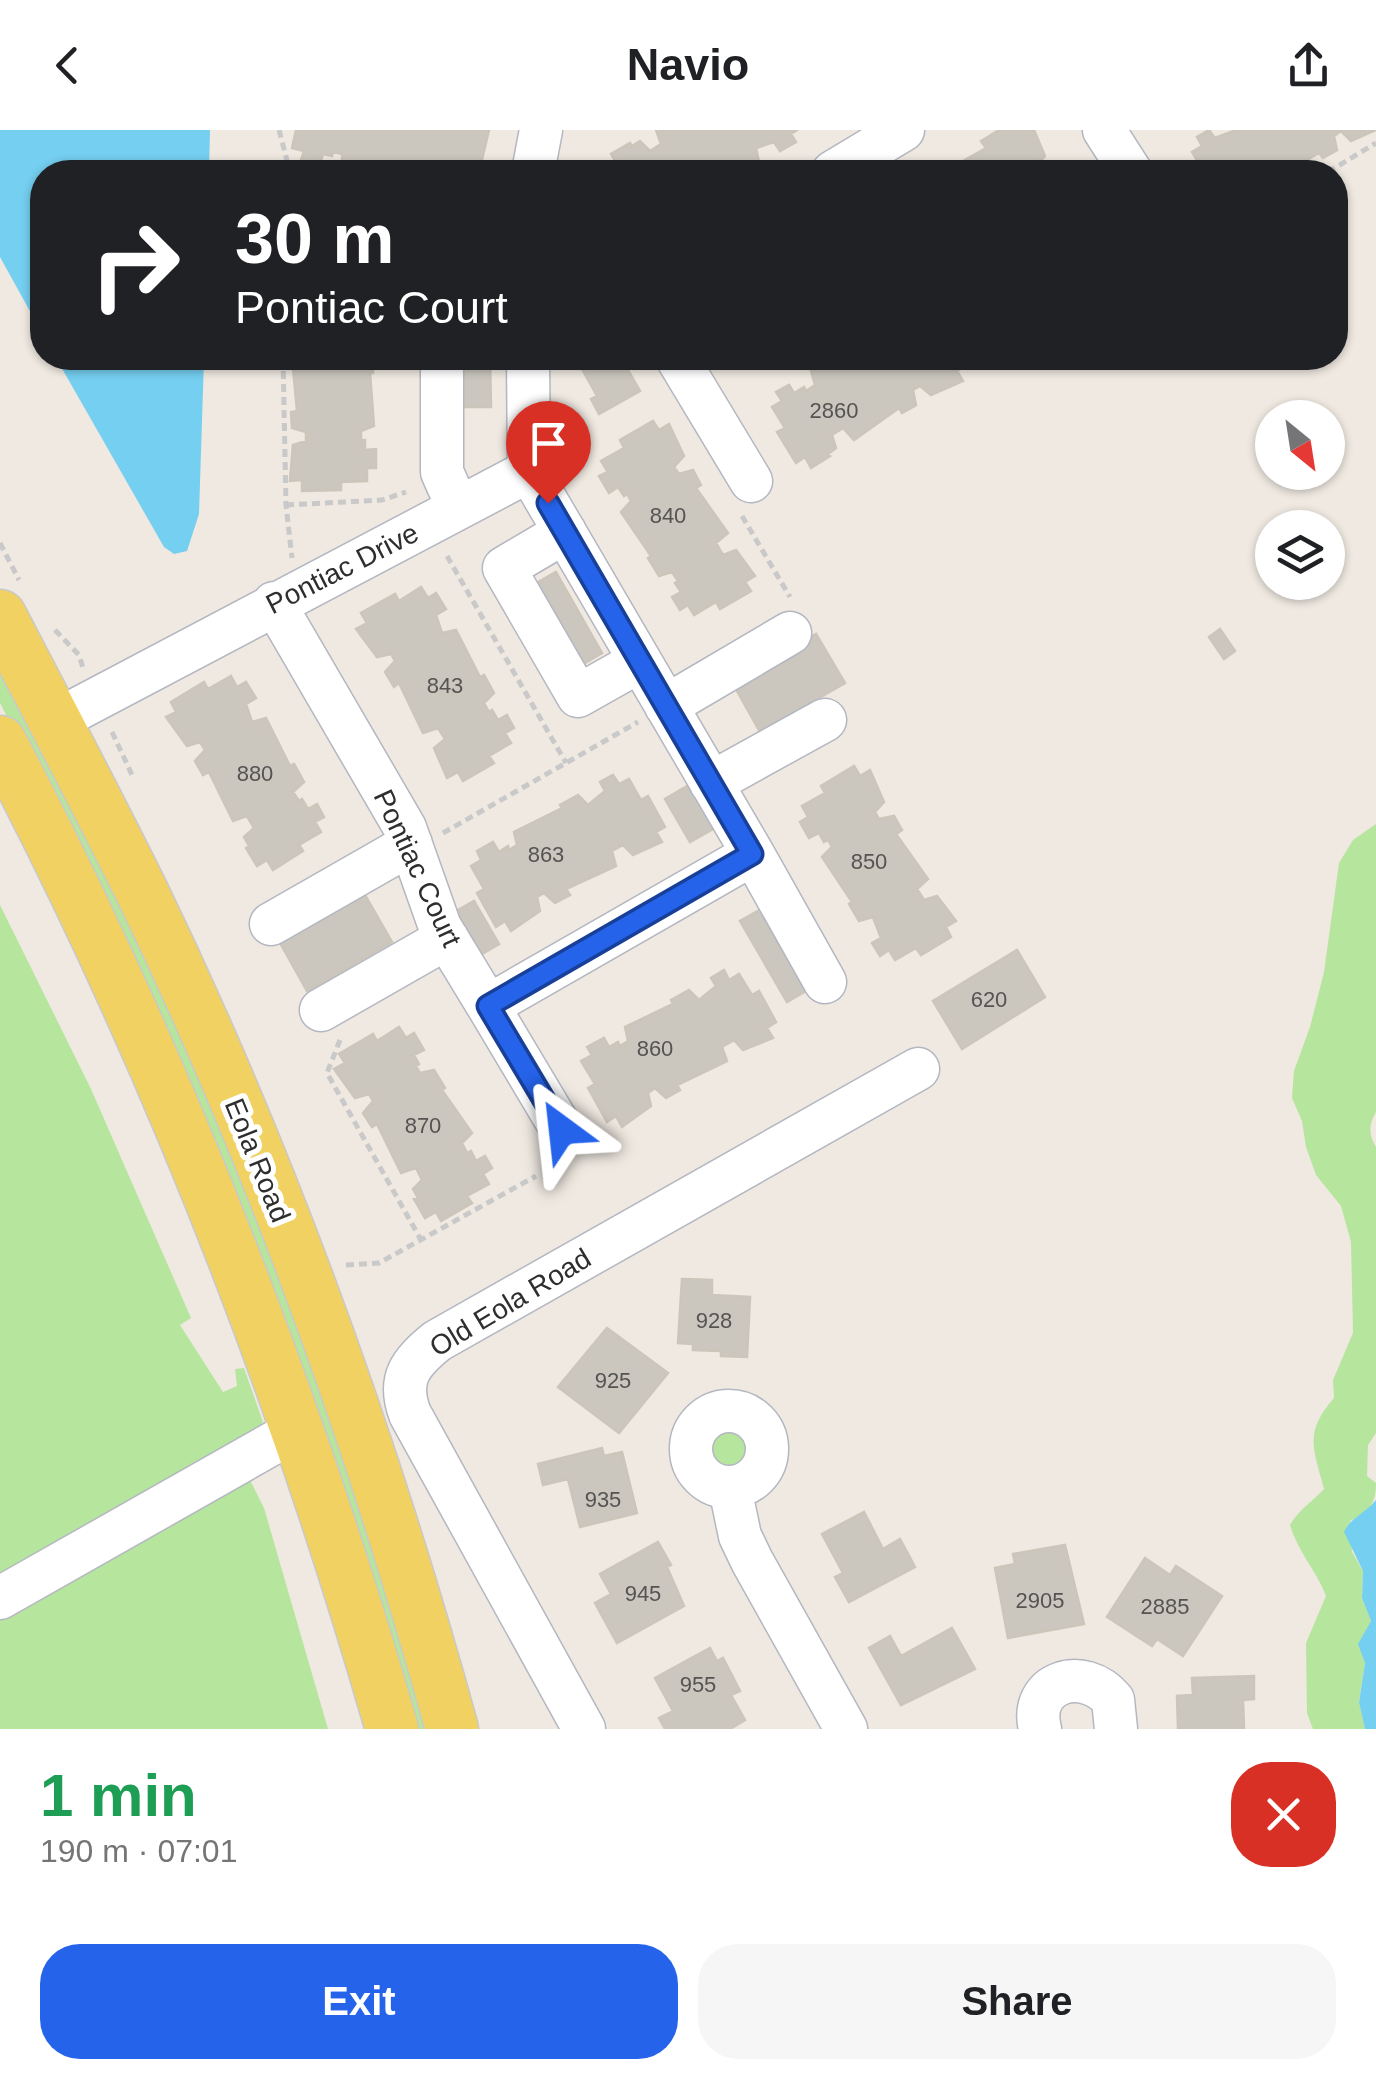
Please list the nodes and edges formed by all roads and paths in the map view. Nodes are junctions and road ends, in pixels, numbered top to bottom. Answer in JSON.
{"nodes":[{"id":1,"x":279,"y":130,"type":"edge"},
{"id":2,"x":541,"y":130,"type":"edge"},
{"id":3,"x":1104,"y":130,"type":"edge"},
{"id":4,"x":1376,"y":143,"type":"edge"},
{"id":5,"x":287,"y":160,"type":"edge"},
{"id":6,"x":535,"y":160,"type":"edge"},
{"id":7,"x":1123,"y":160,"type":"edge"},
{"id":8,"x":1348,"y":160,"type":"edge"},
{"id":9,"x":282,"y":370,"type":"edge"},
{"id":10,"x":442,"y":370,"type":"edge"},
{"id":11,"x":528,"y":370,"type":"edge"},
{"id":12,"x":689,"y":370,"type":"edge"},
{"id":13,"x":529,"y":471,"type":"junction"},
{"id":14,"x":751,"y":481,"type":"dead end"},
{"id":15,"x":409,"y":491,"type":"dead end"},
{"id":16,"x":286,"y":504,"type":"junction"},
{"id":17,"x":458,"y":508,"type":"junction"},
{"id":18,"x":565,"y":532,"type":"junction"},
{"id":19,"x":444,"y":550,"type":"dead end"},
{"id":20,"x":284,"y":589,"type":"junction"},
{"id":21,"x":0,"y":616,"type":"edge"},
{"id":22,"x":790,"y":633,"type":"dead end"},
{"id":23,"x":640,"y":662,"type":"junction"},
{"id":24,"x":654,"y":713,"type":"junction"},
{"id":25,"x":825,"y":720,"type":"dead end"},
{"id":26,"x":55,"y":721,"type":"junction"},
{"id":27,"x":0,"y":742,"type":"edge"},
{"id":28,"x":566,"y":763,"type":"junction"},
{"id":29,"x":712,"y":784,"type":"junction"},
{"id":30,"x":421,"y":842,"type":"junction"},
{"id":31,"x":752,"y":854,"type":"junction"},
{"id":32,"x":270,"y":924,"type":"dead end"},
{"id":33,"x":447,"y":938,"type":"junction"},
{"id":34,"x":825,"y":982,"type":"dead end"},
{"id":35,"x":488,"y":1006,"type":"junction"},
{"id":36,"x":331,"y":1025,"type":"joint"},
{"id":37,"x":918,"y":1068,"type":"dead end"},
{"id":38,"x":562,"y":1130,"type":"dead end"},
{"id":39,"x":536,"y":1176,"type":"dead end"},
{"id":40,"x":420,"y":1240,"type":"junction"},
{"id":41,"x":342,"y":1265,"type":"dead end"},
{"id":42,"x":298,"y":1428,"type":"junction"},
{"id":43,"x":730,"y":1488,"type":"dead end"},
{"id":44,"x":0,"y":1598,"type":"edge"},
{"id":45,"x":1027,"y":1726,"type":"edge"},
{"id":46,"x":392,"y":1729,"type":"edge"},
{"id":47,"x":452,"y":1729,"type":"edge"},
{"id":48,"x":584,"y":1729,"type":"edge"},
{"id":49,"x":846,"y":1729,"type":"edge"},
{"id":50,"x":1116,"y":1729,"type":"edge"}],
"edges":[{"from":1,"to":5,"type":"path"},
{"from":2,"to":6,"type":"street"},
{"from":3,"to":7,"type":"street"},
{"from":4,"to":8,"type":"path"},
{"from":9,"to":16,"type":"path"},
{"from":10,"to":17,"type":"street"},
{"from":11,"to":13,"type":"street"},
{"from":12,"to":14,"type":"street"},
{"from":13,"to":17,"type":"street","name":"Pontiac Drive"},
{"from":13,"to":18,"type":"street"},
{"from":15,"to":16,"type":"path"},
{"from":16,"to":20,"type":"path"},
{"from":17,"to":20,"type":"street","name":"Pontiac Drive"},
{"from":18,"to":23,"type":"street"},
{"from":18,"to":23,"type":"street"},
{"from":19,"to":28,"type":"path"},
{"from":20,"to":26,"type":"street","name":"Pontiac Drive"},
{"from":20,"to":30,"type":"street","name":"Pontiac Court"},
{"from":21,"to":26,"type":"main road","name":"Eola Road"},
{"from":22,"to":24,"type":"street"},
{"from":23,"to":24,"type":"street"},
{"from":24,"to":28,"type":"path"},
{"from":24,"to":29,"type":"street"},
{"from":25,"to":29,"type":"street"},
{"from":26,"to":47,"type":"main road","name":"Eola Road"},
{"from":27,"to":42,"type":"main road","name":"Eola Road"},
{"from":28,"to":30,"type":"path"},
{"from":29,"to":31,"type":"street"},
{"from":30,"to":32,"type":"street"},
{"from":30,"to":33,"type":"street","name":"Pontiac Court"},
{"from":31,"to":34,"type":"street"},
{"from":31,"to":35,"type":"street"},
{"from":33,"to":35,"type":"street","name":"Pontiac Court"},
{"from":33,"to":36,"type":"street"},
{"from":35,"to":38,"type":"street","name":"Pontiac Court"},
{"from":36,"to":40,"type":"path"},
{"from":37,"to":48,"type":"street","name":"Old Eola Road"},
{"from":39,"to":40,"type":"path"},
{"from":40,"to":41,"type":"path"},
{"from":42,"to":44,"type":"street"},
{"from":42,"to":46,"type":"main road","name":"Eola Road"},
{"from":43,"to":49,"type":"street"},
{"from":45,"to":50,"type":"street"}]}
